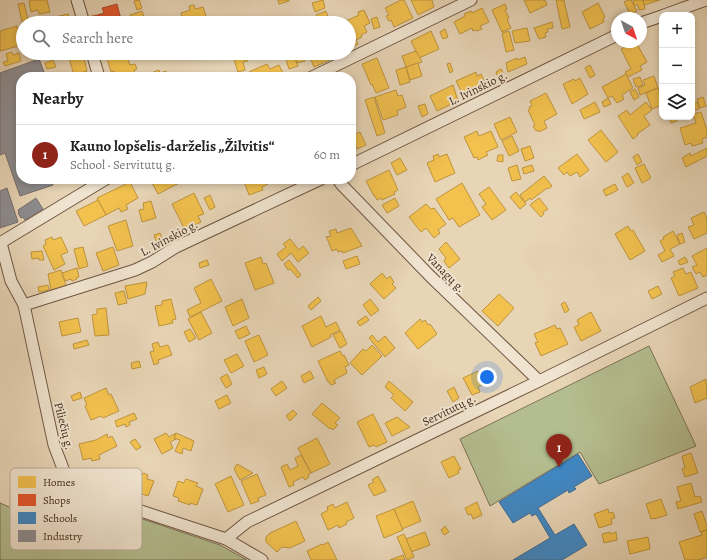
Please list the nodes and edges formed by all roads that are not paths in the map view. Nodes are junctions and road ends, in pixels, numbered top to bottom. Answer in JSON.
{"nodes":[{"id":1,"x":77,"y":0,"type":"edge"},
{"id":2,"x":471,"y":0,"type":"edge"},
{"id":3,"x":706,"y":0,"type":"edge"},
{"id":4,"x":672,"y":12,"type":"edge"},
{"id":5,"x":82,"y":16,"type":"edge"},
{"id":6,"x":659,"y":16,"type":"edge"},
{"id":7,"x":647,"y":21,"type":"edge"},
{"id":8,"x":611,"y":38,"type":"edge"},
{"id":9,"x":356,"y":56,"type":"edge"},
{"id":10,"x":94,"y":60,"type":"edge"},
{"id":11,"x":347,"y":60,"type":"edge"},
{"id":12,"x":98,"y":72,"type":"edge"},
{"id":13,"x":322,"y":72,"type":"edge"},
{"id":14,"x":356,"y":162,"type":"edge"},
{"id":15,"x":98,"y":184,"type":"edge"},
{"id":16,"x":310,"y":184,"type":"edge"},
{"id":17,"x":341,"y":184,"type":"edge"},
{"id":18,"x":1,"y":243,"type":"edge"},
{"id":19,"x":707,"y":298,"type":"edge"},
{"id":20,"x":24,"y":305,"type":"junction"},
{"id":21,"x":539,"y":381,"type":"junction"},
{"id":22,"x":63,"y":468,"type":"edge"},
{"id":23,"x":142,"y":511,"type":"edge"},
{"id":24,"x":226,"y":539,"type":"junction"},
{"id":25,"x":262,"y":560,"type":"edge"}],
"edges":[{"from":1,"to":5,"type":"street"},
{"from":2,"to":9,"type":"street"},
{"from":3,"to":4,"type":"street"},
{"from":6,"to":7,"type":"street"},
{"from":8,"to":14,"type":"street","name":"L. Ivinskio g."},
{"from":10,"to":12,"type":"street"},
{"from":11,"to":13,"type":"street"},
{"from":15,"to":18,"type":"street"},
{"from":16,"to":20,"type":"street","name":"L. Ivinskio g."},
{"from":17,"to":21,"type":"street","name":"Vanagų g."},
{"from":18,"to":20,"type":"street","name":"Piliečių g."},
{"from":19,"to":21,"type":"street","name":"Servitutų g."},
{"from":20,"to":22,"type":"street","name":"Piliečių g."},
{"from":21,"to":24,"type":"street","name":"Servitutų g."},
{"from":23,"to":24,"type":"street","name":"Piliečių g."},
{"from":24,"to":25,"type":"street","name":"Piliečių g."}]}
